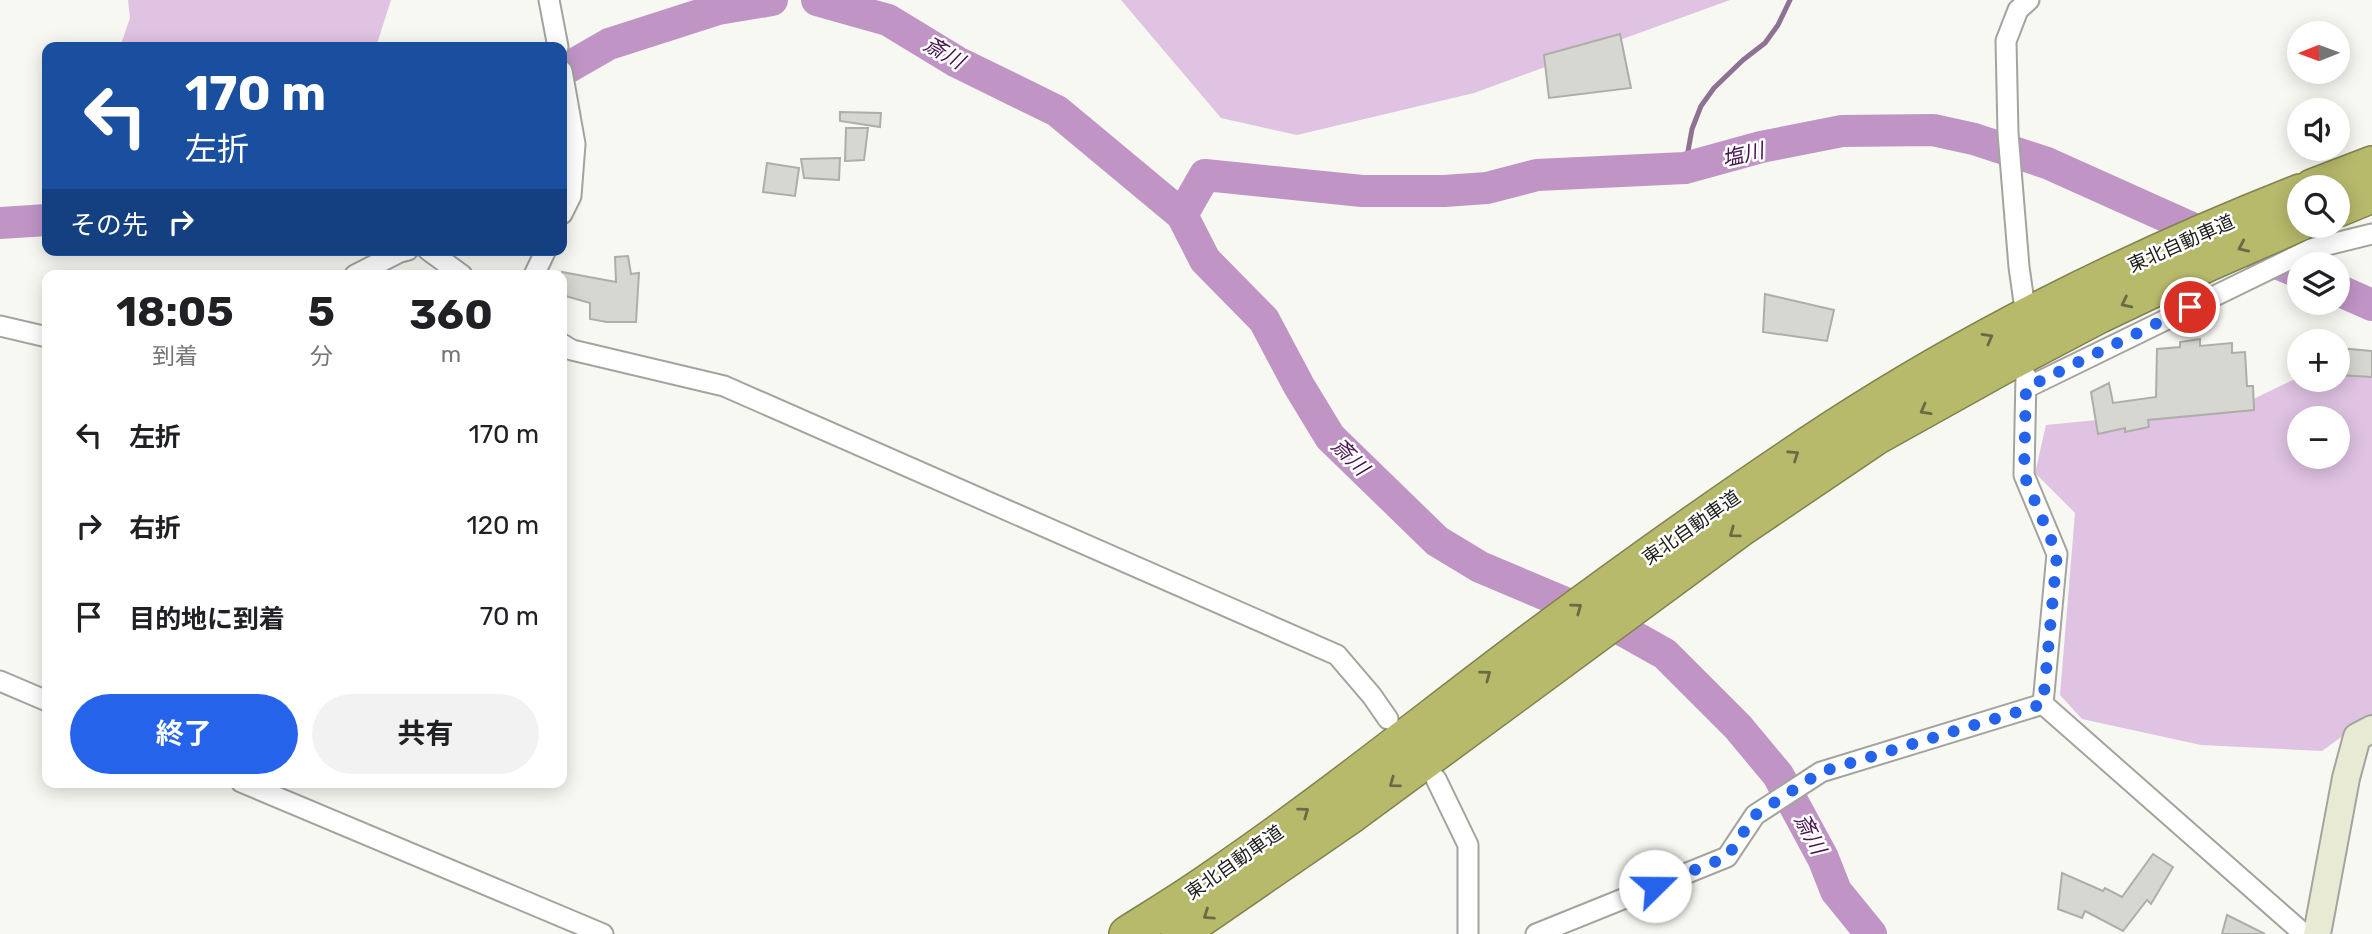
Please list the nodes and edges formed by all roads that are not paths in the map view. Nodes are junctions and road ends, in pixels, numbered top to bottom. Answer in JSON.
{"nodes":[{"id":1,"x":2029,"y":0,"type":"edge"},
{"id":2,"x":550,"y":8,"type":"edge"},
{"id":3,"x":557,"y":42,"type":"edge"},
{"id":4,"x":567,"y":99,"type":"edge"},
{"id":5,"x":2372,"y":164,"type":"edge"},
{"id":6,"x":2343,"y":175,"type":"edge"},
{"id":7,"x":2372,"y":195,"type":"edge"},
{"id":8,"x":2287,"y":197,"type":"edge"},
{"id":9,"x":567,"y":204,"type":"edge"},
{"id":10,"x":2350,"y":204,"type":"edge"},
{"id":11,"x":2350,"y":234,"type":"edge"},
{"id":12,"x":2372,"y":234,"type":"edge"},
{"id":13,"x":2287,"y":238,"type":"edge"},
{"id":14,"x":2293,"y":238,"type":"edge"},
{"id":15,"x":392,"y":256,"type":"edge"},
{"id":16,"x":436,"y":256,"type":"edge"},
{"id":17,"x":365,"y":270,"type":"edge"},
{"id":18,"x":455,"y":270,"type":"edge"},
{"id":19,"x":2024,"y":302,"type":"dead end"},
{"id":20,"x":0,"y":326,"type":"edge"},
{"id":21,"x":42,"y":336,"type":"edge"},
{"id":22,"x":567,"y":347,"type":"edge"},
{"id":23,"x":0,"y":681,"type":"edge"},
{"id":24,"x":42,"y":699,"type":"edge"},
{"id":25,"x":2043,"y":704,"type":"junction"},
{"id":26,"x":1388,"y":719,"type":"dead end"},
{"id":27,"x":2372,"y":729,"type":"edge"},
{"id":28,"x":1436,"y":779,"type":"dead end"},
{"id":29,"x":255,"y":788,"type":"edge"},
{"id":30,"x":603,"y":934,"type":"edge"},
{"id":31,"x":1127,"y":934,"type":"edge"},
{"id":32,"x":1179,"y":934,"type":"edge"},
{"id":33,"x":1468,"y":934,"type":"edge"},
{"id":34,"x":1536,"y":934,"type":"edge"},
{"id":35,"x":2304,"y":934,"type":"edge"},
{"id":36,"x":2317,"y":934,"type":"edge"}],
"edges":[{"from":1,"to":19,"type":"street"},
{"from":2,"to":3,"type":"street"},
{"from":4,"to":9,"type":"street"},
{"from":5,"to":6,"type":"highway"},
{"from":7,"to":10,"type":"highway"},
{"from":31,"to":8,"type":"highway","name":"東北自動車道","one_way":true},
{"from":11,"to":12,"type":"street"},
{"from":13,"to":32,"type":"highway","name":"東北自動車道","one_way":true},
{"from":14,"to":25,"type":"street"},
{"from":15,"to":17,"type":"street"},
{"from":16,"to":18,"type":"street"},
{"from":20,"to":21,"type":"street"},
{"from":22,"to":26,"type":"street"},
{"from":23,"to":24,"type":"street"},
{"from":25,"to":34,"type":"street"},
{"from":25,"to":35,"type":"street"},
{"from":27,"to":36,"type":"street"},
{"from":28,"to":33,"type":"street"},
{"from":29,"to":30,"type":"street"}]}
